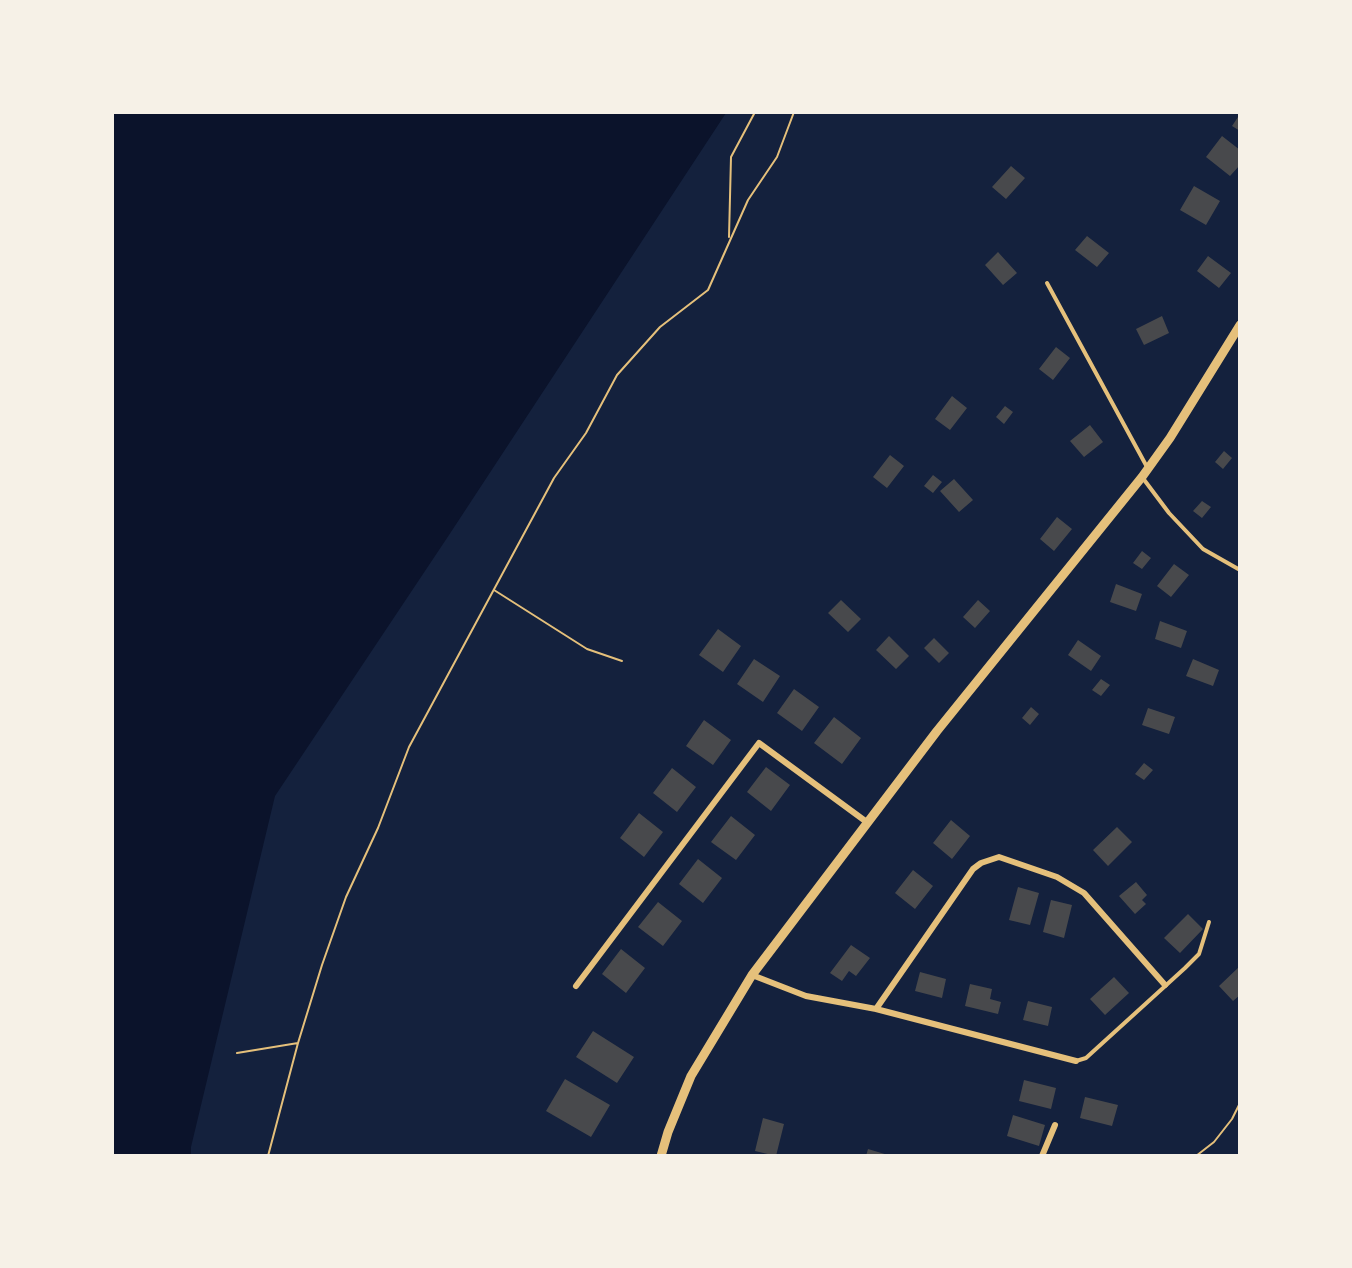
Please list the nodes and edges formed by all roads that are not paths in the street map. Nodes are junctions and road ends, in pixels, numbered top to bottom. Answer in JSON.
{"nodes":[{"id":1,"x":1047,"y":283,"type":"dead end"},
{"id":2,"x":1239,"y":325,"type":"edge"},
{"id":3,"x":1145,"y":472,"type":"junction"},
{"id":4,"x":1239,"y":570,"type":"edge"},
{"id":5,"x":868,"y":823,"type":"junction"},
{"id":6,"x":1209,"y":922,"type":"dead end"},
{"id":7,"x":752,"y":975,"type":"junction"},
{"id":8,"x":1165,"y":985,"type":"junction"},
{"id":9,"x":576,"y":986,"type":"dead end"},
{"id":10,"x":876,"y":1009,"type":"junction"},
{"id":11,"x":1076,"y":1061,"type":"joint"},
{"id":12,"x":1055,"y":1125,"type":"dead end"},
{"id":13,"x":661,"y":1155,"type":"edge"},
{"id":14,"x":1042,"y":1155,"type":"edge"}],
"edges":[{"from":1,"to":3,"type":"lane"},
{"from":2,"to":3,"type":"street"},
{"from":3,"to":4,"type":"lane"},
{"from":3,"to":5,"type":"street"},
{"from":5,"to":7,"type":"street"},
{"from":5,"to":9,"type":"street"},
{"from":6,"to":8,"type":"lane"},
{"from":7,"to":10,"type":"street"},
{"from":7,"to":13,"type":"street"},
{"from":8,"to":10,"type":"street"},
{"from":8,"to":11,"type":"lane"},
{"from":10,"to":11,"type":"street"},
{"from":12,"to":14,"type":"street"}]}
